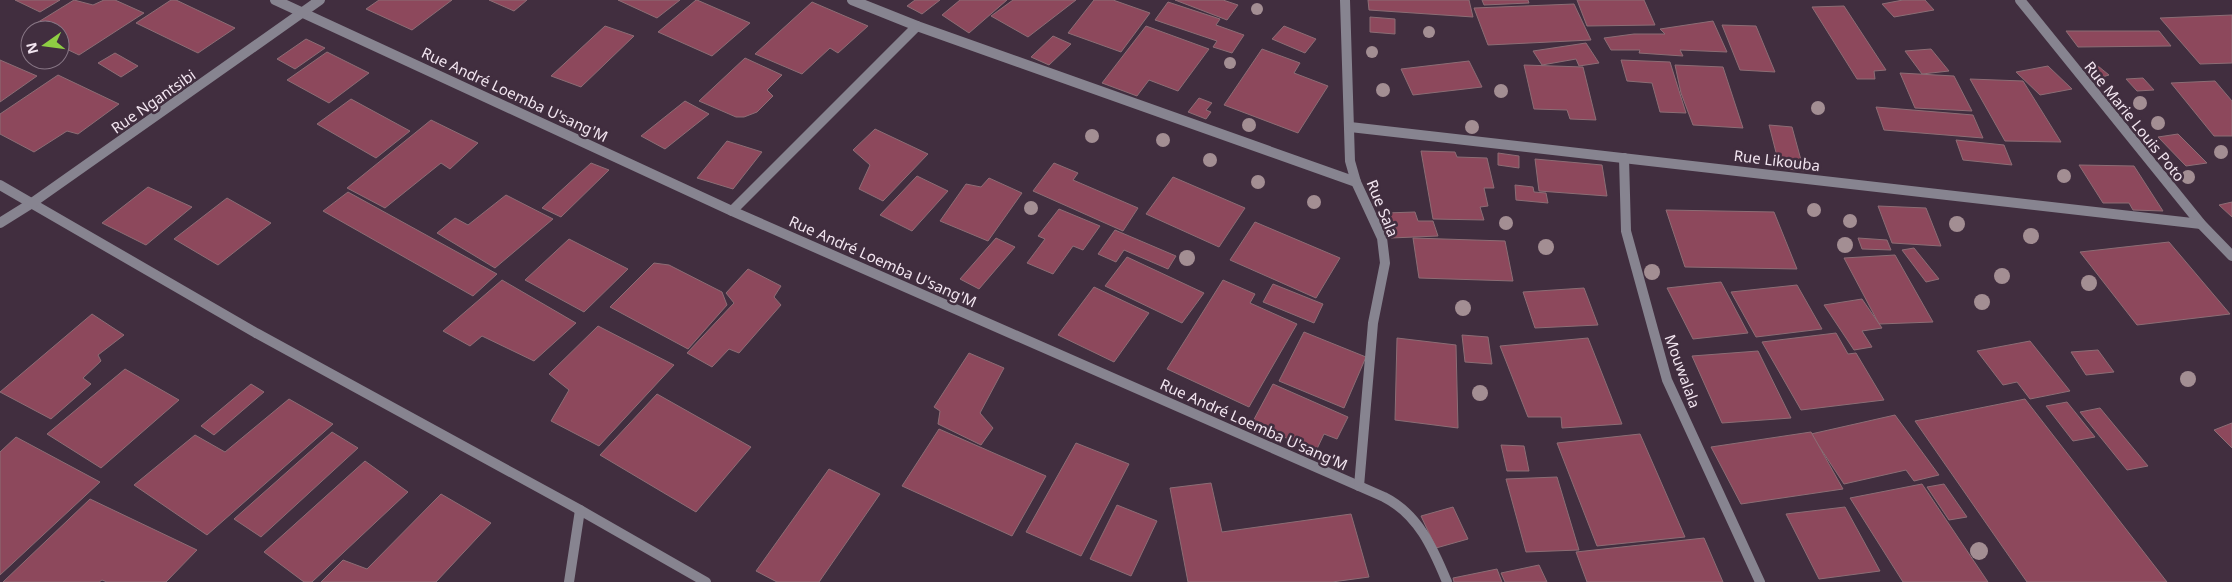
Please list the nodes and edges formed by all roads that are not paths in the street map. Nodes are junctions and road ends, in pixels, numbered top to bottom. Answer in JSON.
{"nodes":[{"id":1,"x":275,"y":0,"type":"edge"},
{"id":2,"x":320,"y":0,"type":"edge"},
{"id":3,"x":852,"y":0,"type":"edge"},
{"id":4,"x":1345,"y":0,"type":"edge"},
{"id":5,"x":2020,"y":0,"type":"edge"},
{"id":6,"x":302,"y":12,"type":"junction"},
{"id":7,"x":917,"y":26,"type":"junction"},
{"id":8,"x":1350,"y":127,"type":"junction"},
{"id":9,"x":1624,"y":158,"type":"junction"},
{"id":10,"x":1356,"y":182,"type":"junction"},
{"id":11,"x":0,"y":184,"type":"edge"},
{"id":12,"x":32,"y":203,"type":"junction"},
{"id":13,"x":732,"y":211,"type":"junction"},
{"id":14,"x":0,"y":222,"type":"edge"},
{"id":15,"x":2201,"y":224,"type":"junction"},
{"id":16,"x":2232,"y":256,"type":"edge"},
{"id":17,"x":1359,"y":486,"type":"junction"},
{"id":18,"x":580,"y":510,"type":"junction"},
{"id":19,"x":569,"y":582,"type":"edge"},
{"id":20,"x":706,"y":582,"type":"edge"},
{"id":21,"x":1447,"y":582,"type":"edge"},
{"id":22,"x":1760,"y":582,"type":"edge"}],
"edges":[{"from":1,"to":6,"type":"street","name":"Rue André Loemba U'sang'M"},
{"from":2,"to":6,"type":"street","name":"Rue Ngantsibi"},
{"from":3,"to":7,"type":"street"},
{"from":4,"to":8,"type":"street","name":"Rue Sala"},
{"from":5,"to":15,"type":"street","name":"Rue Marie Louis Poto"},
{"from":6,"to":12,"type":"street","name":"Rue Ngantsibi"},
{"from":6,"to":13,"type":"street","name":"Rue André Loemba U'sang'M"},
{"from":7,"to":10,"type":"street"},
{"from":7,"to":13,"type":"street"},
{"from":8,"to":9,"type":"street","name":"Rue Likouba"},
{"from":8,"to":10,"type":"street","name":"Rue Sala"},
{"from":9,"to":15,"type":"street","name":"Rue Likouba"},
{"from":9,"to":22,"type":"street","name":"Mouwalala"},
{"from":10,"to":17,"type":"street","name":"Rue Sala"},
{"from":11,"to":12,"type":"street"},
{"from":12,"to":14,"type":"street","name":"Rue Ngantsibi"},
{"from":12,"to":18,"type":"street"},
{"from":13,"to":17,"type":"street","name":"Rue André Loemba U'sang'M"},
{"from":15,"to":16,"type":"street","name":"Rue Marie Louis Poto"},
{"from":17,"to":21,"type":"street","name":"Rue André Loemba U'sang'M"},
{"from":18,"to":19,"type":"street"},
{"from":18,"to":20,"type":"street"}]}
